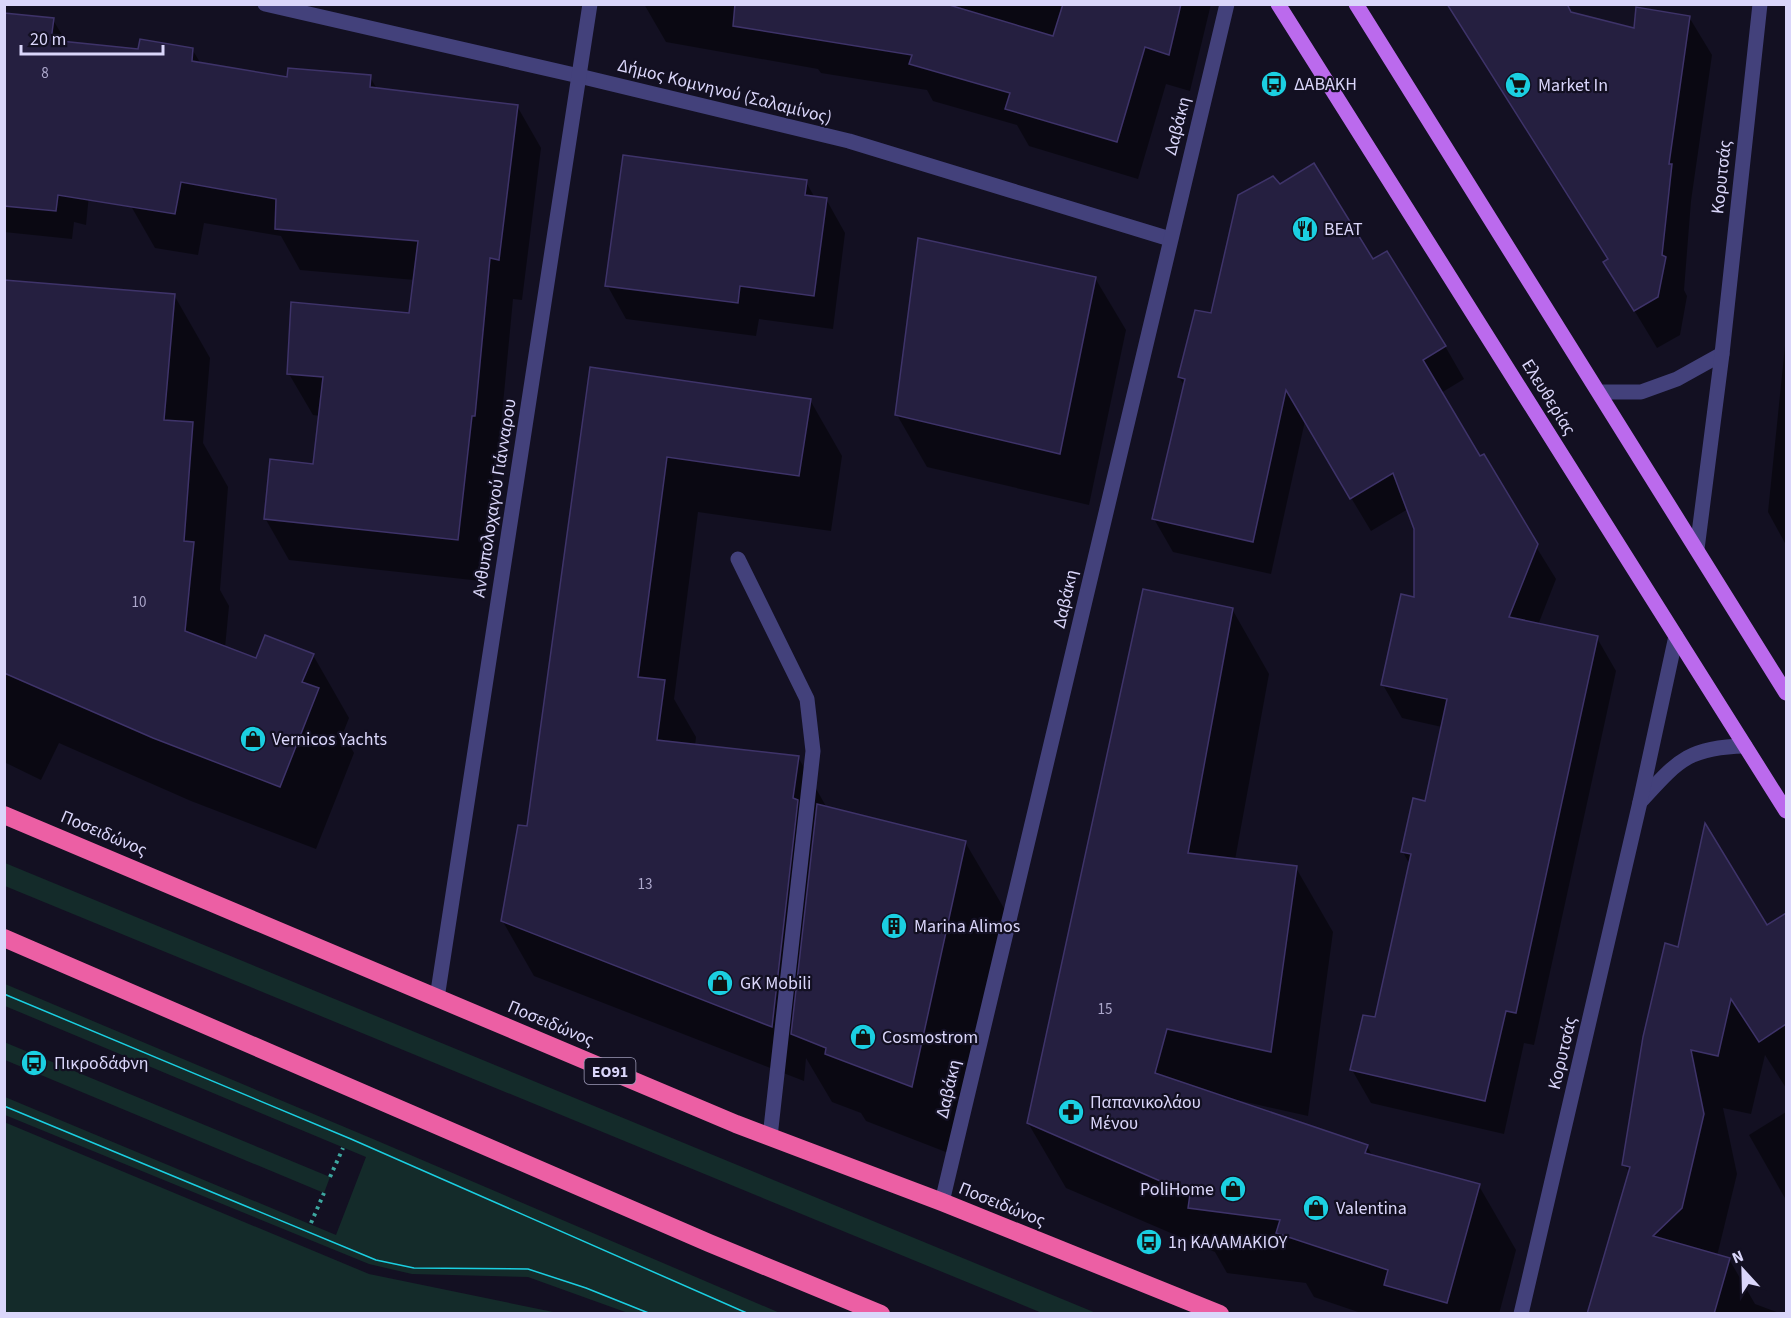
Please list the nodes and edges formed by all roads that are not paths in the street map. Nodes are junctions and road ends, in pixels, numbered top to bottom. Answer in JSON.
{"nodes":[{"id":1,"x":265,"y":4,"type":"edge"},
{"id":2,"x":590,"y":4,"type":"edge"},
{"id":3,"x":1227,"y":4,"type":"edge"},
{"id":4,"x":1278,"y":4,"type":"edge"},
{"id":5,"x":1356,"y":4,"type":"edge"},
{"id":6,"x":1760,"y":4,"type":"edge"},
{"id":7,"x":579,"y":76,"type":"junction"},
{"id":8,"x":1170,"y":238,"type":"junction"},
{"id":9,"x":1722,"y":354,"type":"junction"},
{"id":10,"x":1599,"y":392,"type":"junction"},
{"id":11,"x":1697,"y":549,"type":"junction"},
{"id":12,"x":738,"y":559,"type":"dead end"},
{"id":13,"x":1676,"y":636,"type":"junction"},
{"id":14,"x":1786,"y":693,"type":"edge"},
{"id":15,"x":1745,"y":746,"type":"junction"},
{"id":16,"x":1640,"y":802,"type":"junction"},
{"id":17,"x":1786,"y":811,"type":"edge"},
{"id":18,"x":4,"y":815,"type":"edge"},
{"id":19,"x":4,"y":938,"type":"edge"},
{"id":20,"x":437,"y":998,"type":"junction"},
{"id":21,"x":770,"y":1137,"type":"junction"},
{"id":22,"x":942,"y":1202,"type":"junction"},
{"id":23,"x":881,"y":1314,"type":"edge"},
{"id":24,"x":1220,"y":1314,"type":"edge"},
{"id":25,"x":1521,"y":1314,"type":"edge"}],
"edges":[{"from":1,"to":7,"type":"street","name":"Δήμος Κομνηνού (Σαλαμίνος)"},
{"from":2,"to":7,"type":"street","name":"Ανθυπολοχαγού Γιάνναρου"},
{"from":3,"to":8,"type":"street","name":"Δαβάκη"},
{"from":4,"to":13,"type":"main road","name":"Ελευθερίας"},
{"from":5,"to":10,"type":"main road"},
{"from":6,"to":9,"type":"street","name":"Κορυτσάς"},
{"from":7,"to":8,"type":"street","name":"Δήμος Κομνηνού (Σαλαμίνος)"},
{"from":7,"to":20,"type":"street","name":"Ανθυπολοχαγού Γιάνναρου"},
{"from":8,"to":22,"type":"street","name":"Δαβάκη"},
{"from":9,"to":10,"type":"street"},
{"from":9,"to":11,"type":"street","name":"Κορυτσάς"},
{"from":10,"to":11,"type":"main road"},
{"from":11,"to":14,"type":"main road"},
{"from":12,"to":21,"type":"street"},
{"from":13,"to":15,"type":"main road","name":"Ελευθερίας"},
{"from":13,"to":16,"type":"street","name":"Κορυτσάς"},
{"from":15,"to":16,"type":"street","name":"Κορυτσάς"},
{"from":15,"to":17,"type":"main road","name":"Ελευθερίας"},
{"from":16,"to":25,"type":"street","name":"Κορυτσάς"},
{"from":18,"to":20,"type":"highway","name":"Ποσειδώνος","number":"ΕΟ91"},
{"from":19,"to":23,"type":"highway"},
{"from":20,"to":21,"type":"highway","name":"Ποσειδώνος","number":"ΕΟ91"},
{"from":21,"to":22,"type":"highway","name":"Ποσειδώνος","number":"ΕΟ91"},
{"from":22,"to":24,"type":"highway","name":"Ποσειδώνος","number":"ΕΟ91"}]}
